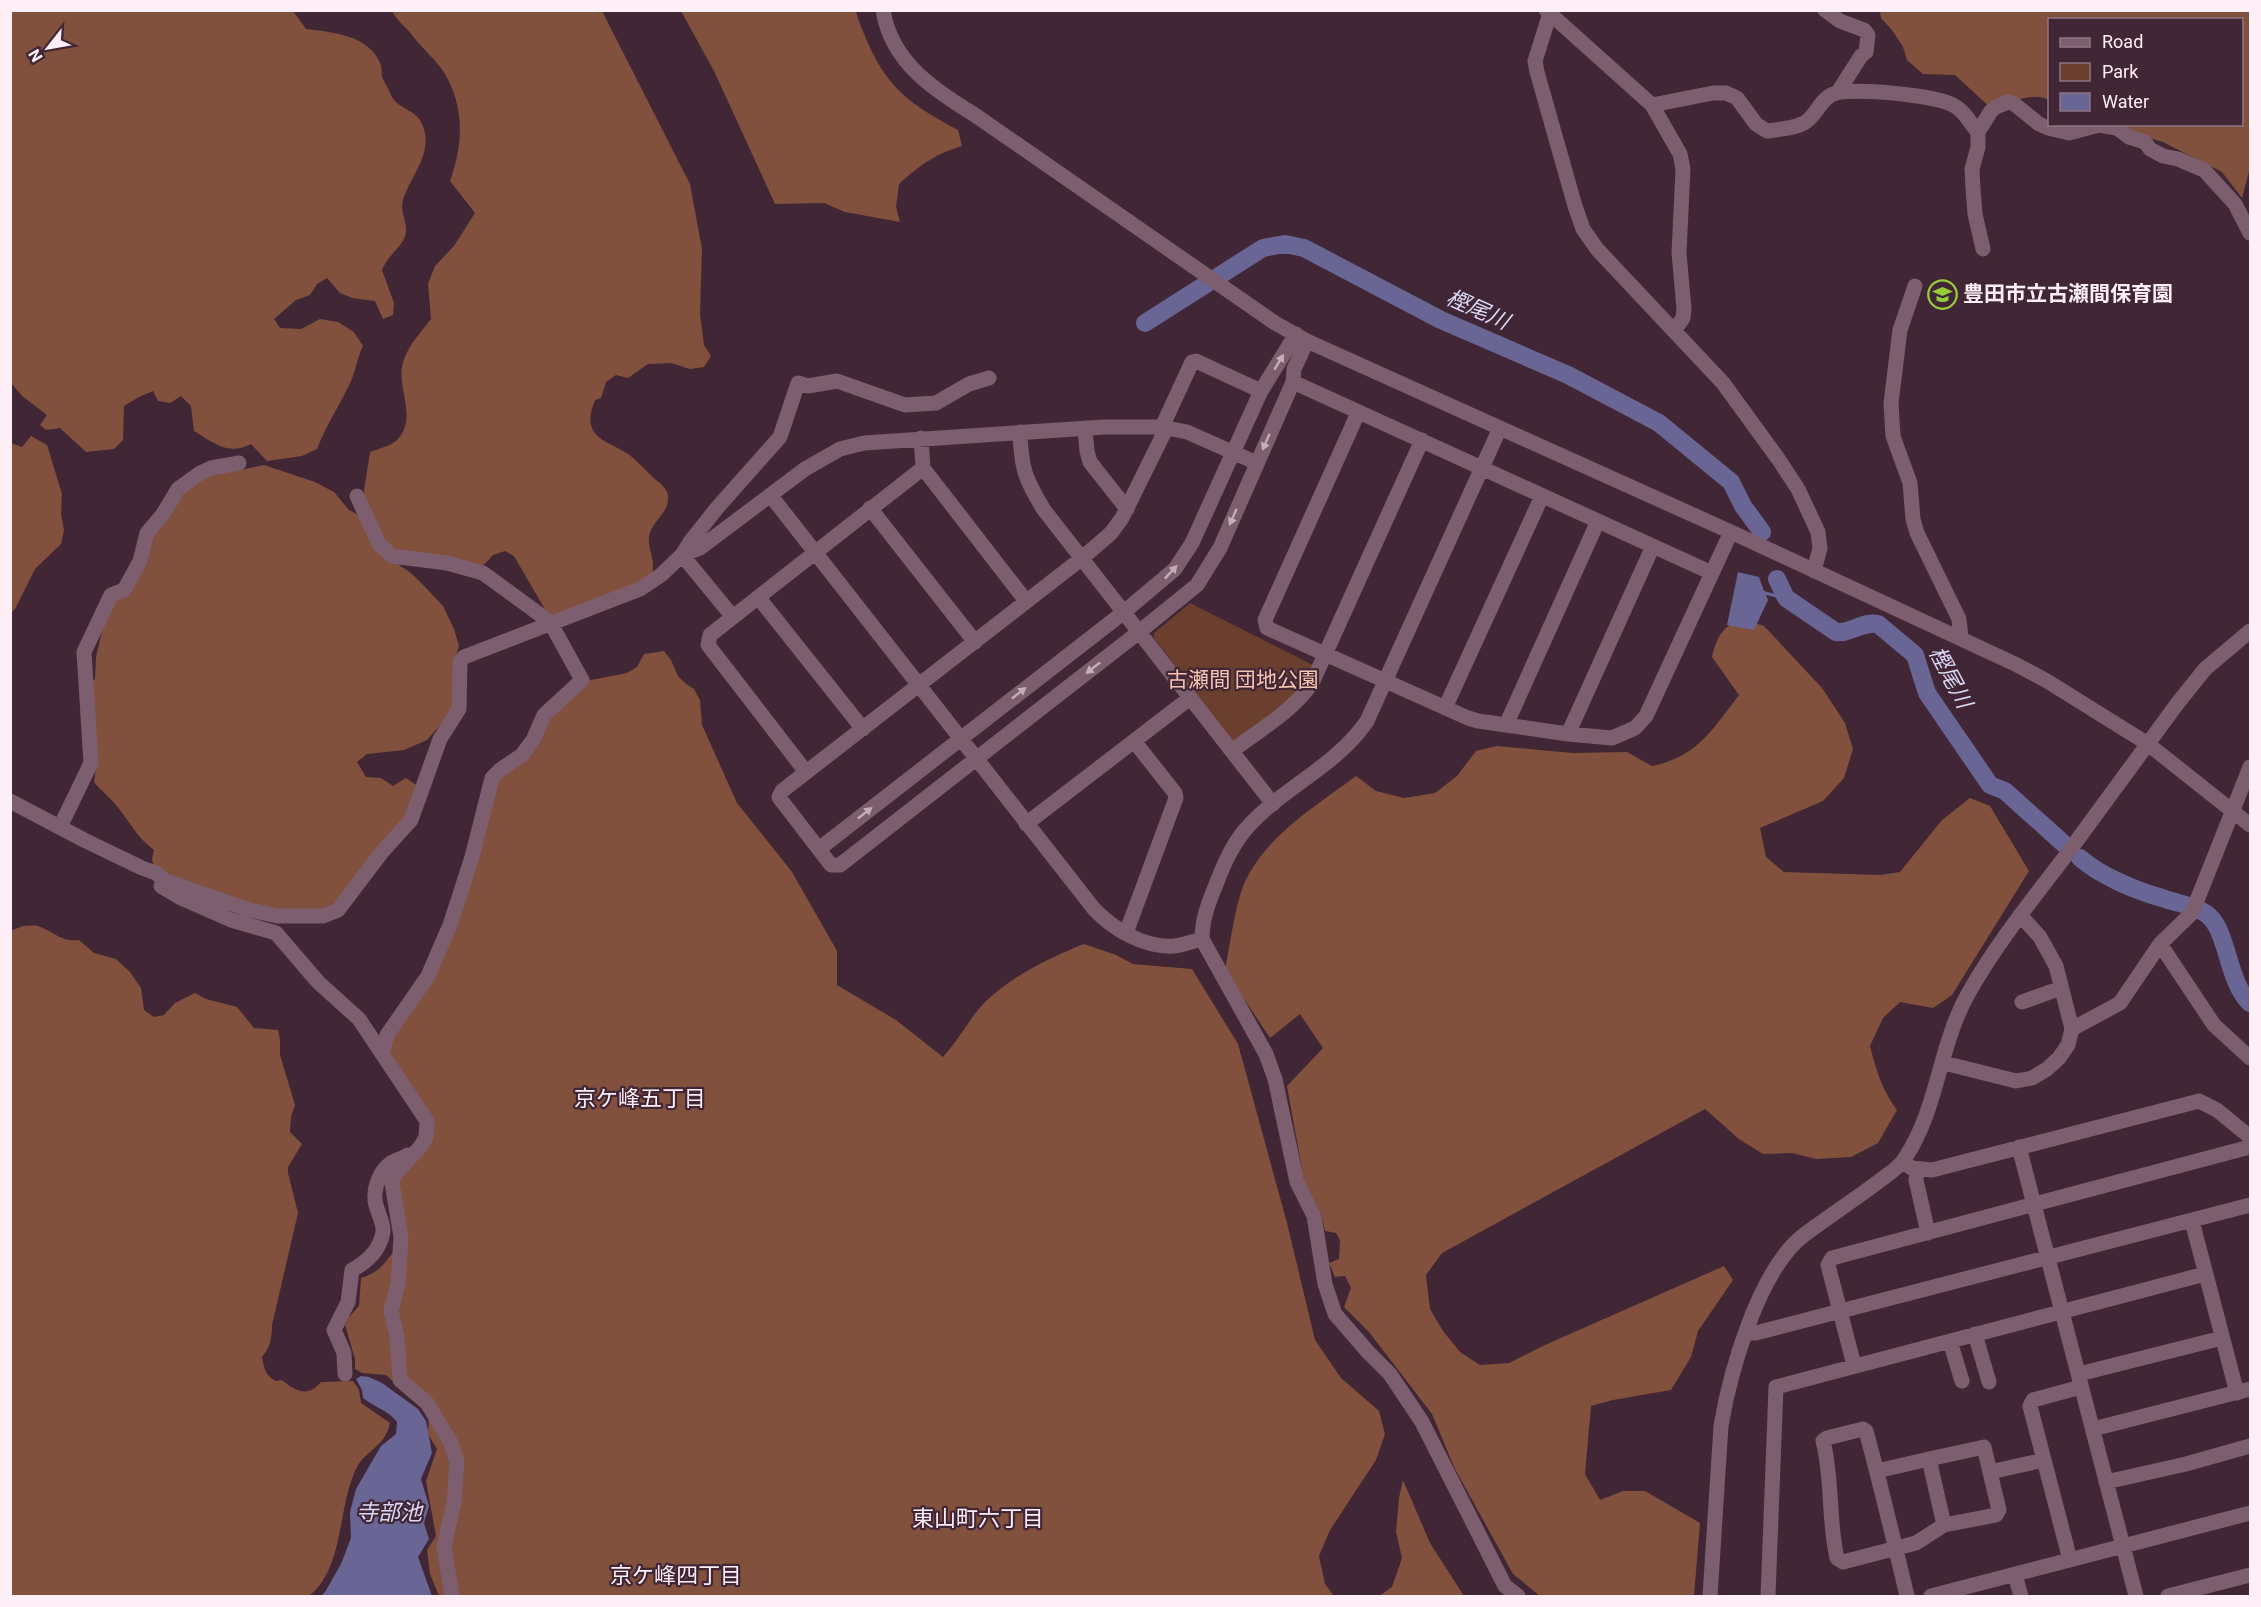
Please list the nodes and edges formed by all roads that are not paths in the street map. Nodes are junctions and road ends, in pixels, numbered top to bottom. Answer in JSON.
{"nodes":[{"id":1,"x":883,"y":10,"type":"edge"},
{"id":2,"x":1825,"y":10,"type":"edge"},
{"id":3,"x":1549,"y":12,"type":"edge"},
{"id":4,"x":1838,"y":92,"type":"junction"},
{"id":5,"x":1652,"y":105,"type":"junction"},
{"id":6,"x":2095,"y":126,"type":"edge"},
{"id":7,"x":2105,"y":126,"type":"edge"},
{"id":8,"x":1978,"y":132,"type":"junction"},
{"id":9,"x":2250,"y":233,"type":"edge"},
{"id":10,"x":1983,"y":249,"type":"dead end"},
{"id":11,"x":1915,"y":286,"type":"dead end"},
{"id":12,"x":1674,"y":331,"type":"junction"},
{"id":13,"x":1301,"y":338,"type":"junction"},
{"id":14,"x":989,"y":378,"type":"dead end"},
{"id":15,"x":1293,"y":382,"type":"junction"},
{"id":16,"x":1262,"y":391,"type":"junction"},
{"id":17,"x":1358,"y":413,"type":"junction"},
{"id":18,"x":1162,"y":427,"type":"junction"},
{"id":19,"x":1085,"y":428,"type":"junction"},
{"id":20,"x":1500,"y":428,"type":"junction"},
{"id":21,"x":1020,"y":432,"type":"junction"},
{"id":22,"x":921,"y":438,"type":"junction"},
{"id":23,"x":1422,"y":440,"type":"junction"},
{"id":24,"x":1234,"y":452,"type":"junction"},
{"id":25,"x":239,"y":463,"type":"dead end"},
{"id":26,"x":1257,"y":464,"type":"junction"},
{"id":27,"x":923,"y":468,"type":"junction"},
{"id":28,"x":1483,"y":469,"type":"junction"},
{"id":29,"x":357,"y":496,"type":"dead end"},
{"id":30,"x":771,"y":496,"type":"junction"},
{"id":31,"x":1542,"y":496,"type":"junction"},
{"id":32,"x":870,"y":508,"type":"junction"},
{"id":33,"x":1127,"y":509,"type":"junction"},
{"id":34,"x":1598,"y":521,"type":"junction"},
{"id":35,"x":1731,"y":532,"type":"junction"},
{"id":36,"x":1653,"y":546,"type":"junction"},
{"id":37,"x":815,"y":552,"type":"junction"},
{"id":38,"x":682,"y":555,"type":"junction"},
{"id":39,"x":1081,"y":559,"type":"junction"},
{"id":40,"x":1814,"y":571,"type":"junction"},
{"id":41,"x":1712,"y":573,"type":"junction"},
{"id":42,"x":758,"y":597,"type":"junction"},
{"id":43,"x":1026,"y":601,"type":"junction"},
{"id":44,"x":1124,"y":612,"type":"junction"},
{"id":45,"x":733,"y":617,"type":"junction"},
{"id":46,"x":550,"y":622,"type":"junction"},
{"id":47,"x":2250,"y":631,"type":"edge"},
{"id":48,"x":1139,"y":632,"type":"junction"},
{"id":49,"x":1961,"y":638,"type":"junction"},
{"id":50,"x":975,"y":642,"type":"junction"},
{"id":51,"x":1326,"y":656,"type":"junction"},
{"id":52,"x":1386,"y":682,"type":"junction"},
{"id":53,"x":919,"y":685,"type":"junction"},
{"id":54,"x":1190,"y":698,"type":"junction"},
{"id":55,"x":1445,"y":708,"type":"junction"},
{"id":56,"x":1506,"y":725,"type":"junction"},
{"id":57,"x":863,"y":729,"type":"junction"},
{"id":58,"x":1568,"y":734,"type":"junction"},
{"id":59,"x":960,"y":738,"type":"junction"},
{"id":60,"x":1134,"y":741,"type":"junction"},
{"id":61,"x":2148,"y":744,"type":"junction"},
{"id":62,"x":1232,"y":751,"type":"junction"},
{"id":63,"x":975,"y":759,"type":"junction"},
{"id":64,"x":2250,"y":767,"type":"edge"},
{"id":65,"x":806,"y":772,"type":"junction"},
{"id":66,"x":10,"y":801,"type":"edge"},
{"id":67,"x":1273,"y":804,"type":"junction"},
{"id":68,"x":2232,"y":811,"type":"junction"},
{"id":69,"x":1026,"y":824,"type":"junction"},
{"id":70,"x":2250,"y":825,"type":"edge"},
{"id":71,"x":60,"y":827,"type":"junction"},
{"id":72,"x":819,"y":849,"type":"junction"},
{"id":73,"x":150,"y":871,"type":"junction"},
{"id":74,"x":2020,"y":915,"type":"junction"},
{"id":75,"x":1126,"y":933,"type":"junction"},
{"id":76,"x":1202,"y":939,"type":"junction"},
{"id":77,"x":2160,"y":944,"type":"junction"},
{"id":78,"x":2061,"y":988,"type":"junction"},
{"id":79,"x":2022,"y":1002,"type":"dead end"},
{"id":80,"x":2072,"y":1029,"type":"junction"},
{"id":81,"x":382,"y":1054,"type":"junction"},
{"id":82,"x":2250,"y":1058,"type":"edge"},
{"id":83,"x":1944,"y":1063,"type":"junction"},
{"id":84,"x":2250,"y":1137,"type":"edge"},
{"id":85,"x":2250,"y":1144,"type":"edge"},
{"id":86,"x":2019,"y":1147,"type":"junction"},
{"id":87,"x":414,"y":1153,"type":"junction"},
{"id":88,"x":1910,"y":1165,"type":"junction"},
{"id":89,"x":2034,"y":1204,"type":"junction"},
{"id":90,"x":2250,"y":1205,"type":"edge"},
{"id":91,"x":2192,"y":1221,"type":"junction"},
{"id":92,"x":1928,"y":1233,"type":"junction"},
{"id":93,"x":2048,"y":1258,"type":"junction"},
{"id":94,"x":2205,"y":1274,"type":"junction"},
{"id":95,"x":1840,"y":1311,"type":"junction"},
{"id":96,"x":2062,"y":1311,"type":"junction"},
{"id":97,"x":1746,"y":1333,"type":"junction"},
{"id":98,"x":1975,"y":1334,"type":"junction"},
{"id":99,"x":2223,"y":1338,"type":"junction"},
{"id":100,"x":1950,"y":1341,"type":"junction"},
{"id":101,"x":1854,"y":1365,"type":"junction"},
{"id":102,"x":345,"y":1374,"type":"dead end"},
{"id":103,"x":1962,"y":1381,"type":"dead end"},
{"id":104,"x":2080,"y":1381,"type":"junction"},
{"id":105,"x":1989,"y":1382,"type":"dead end"},
{"id":106,"x":2244,"y":1391,"type":"edge"},
{"id":107,"x":2093,"y":1429,"type":"junction"},
{"id":108,"x":2250,"y":1446,"type":"edge"},
{"id":109,"x":1929,"y":1460,"type":"junction"},
{"id":110,"x":2043,"y":1460,"type":"junction"},
{"id":111,"x":1877,"y":1471,"type":"junction"},
{"id":112,"x":1990,"y":1472,"type":"junction"},
{"id":113,"x":2106,"y":1482,"type":"junction"},
{"id":114,"x":2250,"y":1514,"type":"edge"},
{"id":115,"x":1944,"y":1525,"type":"junction"},
{"id":116,"x":2122,"y":1546,"type":"junction"},
{"id":117,"x":1895,"y":1548,"type":"junction"},
{"id":118,"x":2070,"y":1560,"type":"junction"},
{"id":119,"x":2015,"y":1575,"type":"junction"},
{"id":120,"x":2250,"y":1575,"type":"edge"},
{"id":121,"x":2227,"y":1589,"type":"edge"},
{"id":122,"x":452,"y":1596,"type":"edge"},
{"id":123,"x":1518,"y":1596,"type":"edge"},
{"id":124,"x":1710,"y":1596,"type":"edge"},
{"id":125,"x":1768,"y":1596,"type":"edge"},
{"id":126,"x":1907,"y":1596,"type":"edge"},
{"id":127,"x":1931,"y":1596,"type":"edge"},
{"id":128,"x":2021,"y":1596,"type":"edge"},
{"id":129,"x":2136,"y":1596,"type":"edge"},
{"id":130,"x":2168,"y":1596,"type":"edge"}],
"edges":[{"from":1,"to":13,"type":"street"},
{"from":2,"to":4,"type":"street"},
{"from":3,"to":5,"type":"street"},
{"from":3,"to":12,"type":"street"},
{"from":4,"to":5,"type":"street"},
{"from":4,"to":8,"type":"street"},
{"from":5,"to":12,"type":"street"},
{"from":6,"to":8,"type":"street"},
{"from":7,"to":9,"type":"street"},
{"from":8,"to":10,"type":"street"},
{"from":11,"to":49,"type":"street"},
{"from":12,"to":40,"type":"street"},
{"from":13,"to":15,"type":"street"},
{"from":16,"to":13,"type":"street","one_way":true},
{"from":13,"to":20,"type":"street"},
{"from":14,"to":38,"type":"street"},
{"from":15,"to":17,"type":"street"},
{"from":15,"to":26,"type":"street","one_way":true},
{"from":16,"to":18,"type":"street"},
{"from":16,"to":24,"type":"street"},
{"from":17,"to":23,"type":"street"},
{"from":17,"to":51,"type":"street"},
{"from":18,"to":19,"type":"street"},
{"from":18,"to":24,"type":"street"},
{"from":18,"to":33,"type":"street"},
{"from":19,"to":21,"type":"street"},
{"from":19,"to":33,"type":"street"},
{"from":20,"to":28,"type":"street"},
{"from":20,"to":35,"type":"street"},
{"from":21,"to":22,"type":"street"},
{"from":21,"to":39,"type":"street"},
{"from":22,"to":27,"type":"street"},
{"from":22,"to":30,"type":"street"},
{"from":23,"to":28,"type":"street"},
{"from":23,"to":51,"type":"street"},
{"from":24,"to":26,"type":"street"},
{"from":44,"to":24,"type":"street","one_way":true},
{"from":25,"to":71,"type":"street"},
{"from":26,"to":48,"type":"street","one_way":true},
{"from":27,"to":32,"type":"street"},
{"from":27,"to":43,"type":"street"},
{"from":28,"to":31,"type":"street"},
{"from":28,"to":52,"type":"street"},
{"from":29,"to":46,"type":"street"},
{"from":30,"to":37,"type":"street"},
{"from":30,"to":38,"type":"street"},
{"from":31,"to":34,"type":"street"},
{"from":31,"to":55,"type":"street"},
{"from":32,"to":37,"type":"street"},
{"from":32,"to":50,"type":"street"},
{"from":33,"to":39,"type":"street"},
{"from":34,"to":36,"type":"street"},
{"from":34,"to":56,"type":"street"},
{"from":35,"to":40,"type":"street"},
{"from":35,"to":41,"type":"street"},
{"from":36,"to":41,"type":"street"},
{"from":36,"to":58,"type":"street"},
{"from":37,"to":42,"type":"street"},
{"from":37,"to":53,"type":"street"},
{"from":38,"to":45,"type":"street"},
{"from":38,"to":46,"type":"street"},
{"from":39,"to":43,"type":"street"},
{"from":39,"to":44,"type":"street"},
{"from":40,"to":49,"type":"street"},
{"from":41,"to":58,"type":"street"},
{"from":42,"to":45,"type":"street"},
{"from":42,"to":57,"type":"street"},
{"from":43,"to":50,"type":"street"},
{"from":44,"to":48,"type":"street"},
{"from":59,"to":44,"type":"street","one_way":true},
{"from":45,"to":65,"type":"street"},
{"from":46,"to":73,"type":"street"},
{"from":46,"to":81,"type":"street"},
{"from":47,"to":61,"type":"street"},
{"from":48,"to":54,"type":"street"},
{"from":48,"to":63,"type":"street","one_way":true},
{"from":49,"to":61,"type":"street"},
{"from":50,"to":53,"type":"street"},
{"from":51,"to":52,"type":"street"},
{"from":51,"to":62,"type":"street"},
{"from":52,"to":55,"type":"street"},
{"from":52,"to":67,"type":"street"},
{"from":53,"to":57,"type":"street"},
{"from":53,"to":59,"type":"street"},
{"from":54,"to":60,"type":"street"},
{"from":54,"to":62,"type":"street"},
{"from":55,"to":56,"type":"street"},
{"from":56,"to":58,"type":"street"},
{"from":57,"to":65,"type":"street"},
{"from":59,"to":63,"type":"street"},
{"from":72,"to":59,"type":"street","one_way":true},
{"from":60,"to":69,"type":"street"},
{"from":60,"to":75,"type":"street"},
{"from":61,"to":68,"type":"street"},
{"from":61,"to":74,"type":"street"},
{"from":62,"to":67,"type":"street"},
{"from":63,"to":69,"type":"street"},
{"from":63,"to":72,"type":"street"},
{"from":64,"to":68,"type":"street"},
{"from":65,"to":72,"type":"street"},
{"from":66,"to":71,"type":"street"},
{"from":67,"to":76,"type":"street"},
{"from":68,"to":70,"type":"street"},
{"from":68,"to":77,"type":"street"},
{"from":69,"to":75,"type":"street"},
{"from":71,"to":73,"type":"street"},
{"from":73,"to":81,"type":"street"},
{"from":74,"to":78,"type":"street"},
{"from":74,"to":83,"type":"street"},
{"from":75,"to":76,"type":"street"},
{"from":76,"to":123,"type":"street"},
{"from":77,"to":80,"type":"street"},
{"from":77,"to":82,"type":"street"},
{"from":78,"to":79,"type":"street"},
{"from":78,"to":80,"type":"street"},
{"from":80,"to":83,"type":"street"},
{"from":81,"to":87,"type":"street"},
{"from":83,"to":88,"type":"street"},
{"from":84,"to":86,"type":"street"},
{"from":85,"to":89,"type":"street"},
{"from":86,"to":88,"type":"street"},
{"from":86,"to":89,"type":"street"},
{"from":87,"to":102,"type":"street"},
{"from":87,"to":122,"type":"street"},
{"from":88,"to":92,"type":"street"},
{"from":88,"to":97,"type":"street"},
{"from":89,"to":92,"type":"street"},
{"from":89,"to":93,"type":"street"},
{"from":90,"to":91,"type":"street"},
{"from":91,"to":93,"type":"street"},
{"from":91,"to":94,"type":"street"},
{"from":92,"to":95,"type":"street"},
{"from":93,"to":95,"type":"street"},
{"from":93,"to":96,"type":"street"},
{"from":94,"to":96,"type":"street"},
{"from":94,"to":99,"type":"street"},
{"from":95,"to":97,"type":"street"},
{"from":95,"to":101,"type":"street"},
{"from":96,"to":98,"type":"street"},
{"from":96,"to":104,"type":"street"},
{"from":97,"to":124,"type":"street"},
{"from":98,"to":100,"type":"street"},
{"from":98,"to":105,"type":"street"},
{"from":99,"to":104,"type":"street"},
{"from":99,"to":106,"type":"street"},
{"from":100,"to":101,"type":"street"},
{"from":100,"to":103,"type":"street"},
{"from":101,"to":125,"type":"street"},
{"from":104,"to":107,"type":"street"},
{"from":104,"to":110,"type":"street"},
{"from":106,"to":107,"type":"street"},
{"from":107,"to":113,"type":"street"},
{"from":108,"to":113,"type":"street"},
{"from":109,"to":111,"type":"street"},
{"from":109,"to":112,"type":"street"},
{"from":109,"to":115,"type":"street"},
{"from":110,"to":112,"type":"street"},
{"from":110,"to":118,"type":"street"},
{"from":111,"to":117,"type":"street"},
{"from":111,"to":117,"type":"street"},
{"from":112,"to":115,"type":"street"},
{"from":113,"to":116,"type":"street"},
{"from":114,"to":116,"type":"street"},
{"from":115,"to":117,"type":"street"},
{"from":116,"to":118,"type":"street"},
{"from":116,"to":129,"type":"street"},
{"from":117,"to":126,"type":"street"},
{"from":118,"to":119,"type":"street"},
{"from":119,"to":127,"type":"street"},
{"from":119,"to":128,"type":"street"},
{"from":120,"to":121,"type":"street"},
{"from":121,"to":130,"type":"street"}]}
